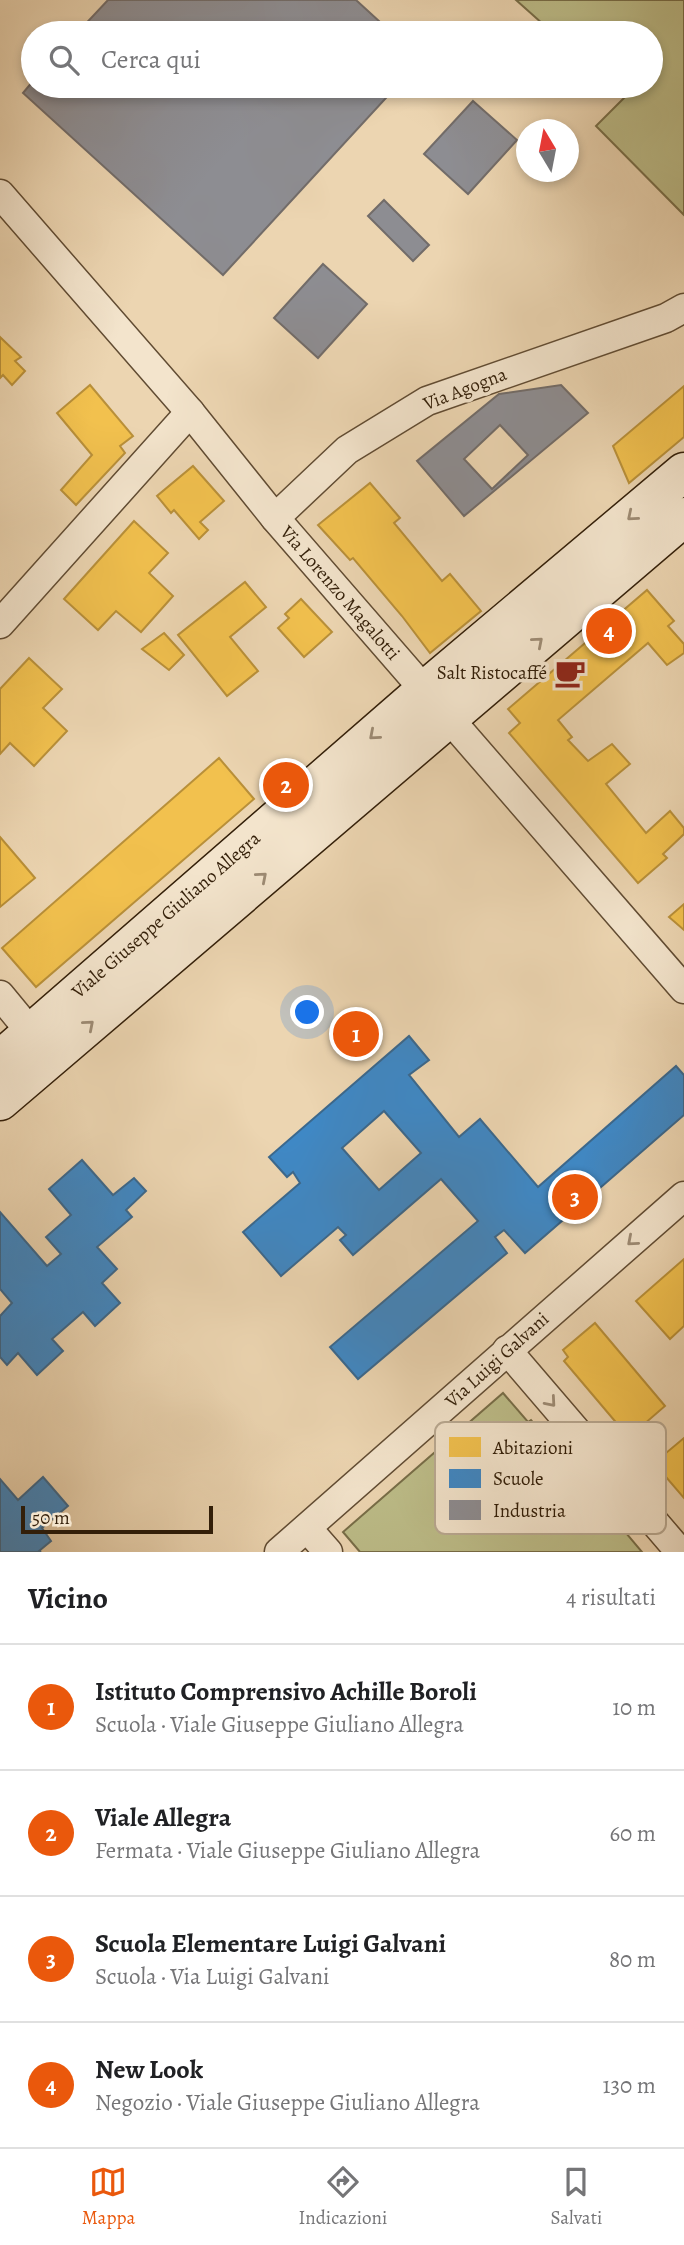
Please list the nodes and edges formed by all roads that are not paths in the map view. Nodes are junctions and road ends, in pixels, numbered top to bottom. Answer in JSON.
{"nodes":[{"id":1,"x":0,"y":194,"type":"edge"},
{"id":2,"x":684,"y":308,"type":"edge"},
{"id":3,"x":190,"y":412,"type":"junction"},
{"id":4,"x":684,"y":472,"type":"edge"},
{"id":5,"x":684,"y":517,"type":"edge"},
{"id":6,"x":275,"y":518,"type":"junction"},
{"id":7,"x":0,"y":624,"type":"edge"},
{"id":8,"x":437,"y":704,"type":"junction"},
{"id":9,"x":684,"y":989,"type":"edge"},
{"id":10,"x":0,"y":995,"type":"edge"},
{"id":11,"x":41,"y":1045,"type":"junction"},
{"id":12,"x":0,"y":1060,"type":"edge"},
{"id":13,"x":0,"y":1101,"type":"edge"},
{"id":14,"x":684,"y":1196,"type":"edge"},
{"id":15,"x":507,"y":1350,"type":"junction"},
{"id":16,"x":569,"y":1422,"type":"edge"},
{"id":17,"x":307,"y":1528,"type":"junction"},
{"id":18,"x":665,"y":1534,"type":"edge"},
{"id":19,"x":279,"y":1552,"type":"edge"},
{"id":20,"x":328,"y":1552,"type":"edge"},
{"id":21,"x":680,"y":1552,"type":"edge"}],
"edges":[{"from":1,"to":3,"type":"street","name":"Via Lorenzo Magalotti"},
{"from":2,"to":6,"type":"street","name":"Via Agogna"},
{"from":3,"to":6,"type":"street","name":"Via Lorenzo Magalotti"},
{"from":3,"to":7,"type":"street"},
{"from":4,"to":8,"type":"street","name":"Viale Giuseppe Giuliano Allegra","one_way":true},
{"from":8,"to":5,"type":"street","name":"Viale Giuseppe Giuliano Allegra","one_way":true},
{"from":6,"to":8,"type":"street","name":"Via Lorenzo Magalotti"},
{"from":8,"to":9,"type":"street","name":"Via Lorenzo Magalotti"},
{"from":8,"to":11,"type":"street","name":"Viale Giuseppe Giuliano Allegra"},
{"from":10,"to":11,"type":"street"},
{"from":11,"to":12,"type":"street","name":"Viale Giuseppe Giuliano Allegra"},
{"from":11,"to":13,"type":"street","name":"Viale Giuseppe Giuliano Allegra"},
{"from":14,"to":15,"type":"street","name":"Via Luigi Galvani","one_way":true},
{"from":15,"to":16,"type":"street","one_way":true},
{"from":15,"to":17,"type":"street","name":"Via Luigi Galvani"},
{"from":17,"to":19,"type":"street","name":"Via Luigi Galvani"},
{"from":17,"to":20,"type":"street"},
{"from":18,"to":21,"type":"street","one_way":true}]}
